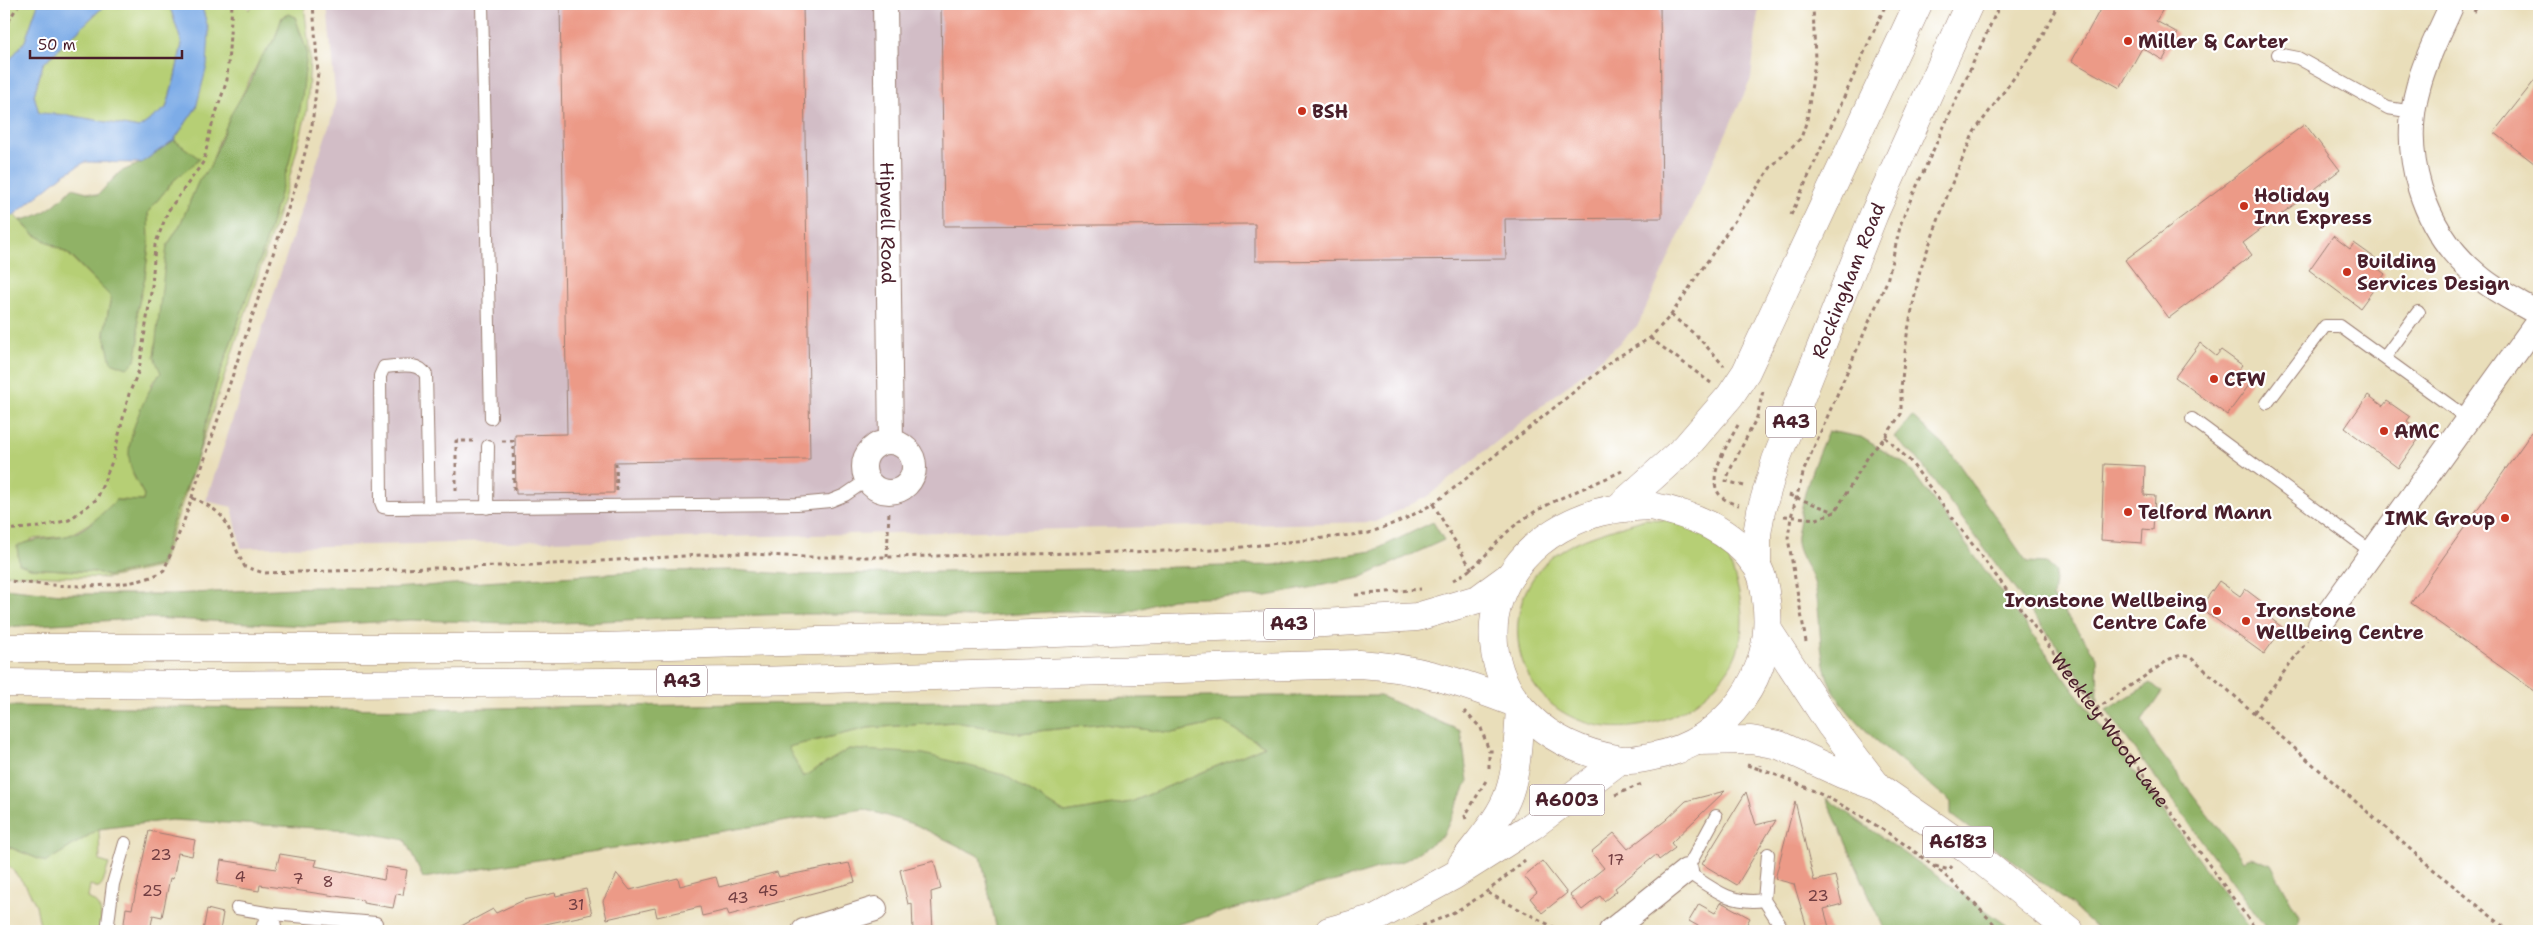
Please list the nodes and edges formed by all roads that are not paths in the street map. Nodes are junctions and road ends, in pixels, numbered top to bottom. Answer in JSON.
{"nodes":[{"id":1,"x":482,"y":4,"type":"edge"},
{"id":2,"x":885,"y":4,"type":"edge"},
{"id":3,"x":1918,"y":4,"type":"edge"},
{"id":4,"x":1969,"y":4,"type":"edge"},
{"id":5,"x":2452,"y":4,"type":"edge"},
{"id":6,"x":2278,"y":54,"type":"dead end"},
{"id":7,"x":2413,"y":112,"type":"junction"},
{"id":8,"x":2418,"y":312,"type":"dead end"},
{"id":9,"x":2539,"y":314,"type":"edge"},
{"id":10,"x":2539,"y":320,"type":"edge"},
{"id":11,"x":2385,"y":357,"type":"junction"},
{"id":12,"x":2268,"y":403,"type":"dead end"},
{"id":13,"x":491,"y":418,"type":"dead end"},
{"id":14,"x":2467,"y":418,"type":"junction"},
{"id":15,"x":2192,"y":419,"type":"dead end"},
{"id":16,"x":891,"y":442,"type":"junction"},
{"id":17,"x":491,"y":444,"type":"road end"},
{"id":18,"x":867,"y":480,"type":"junction"},
{"id":19,"x":429,"y":508,"type":"junction"},
{"id":20,"x":487,"y":508,"type":"junction"},
{"id":21,"x":1618,"y":508,"type":"junction"},
{"id":22,"x":2372,"y":552,"type":"junction"},
{"id":23,"x":1758,"y":566,"type":"junction"},
{"id":24,"x":1511,"y":575,"type":"junction"},
{"id":25,"x":2320,"y":625,"type":"road end"},
{"id":26,"x":1768,"y":630,"type":"junction"},
{"id":27,"x":4,"y":648,"type":"edge"},
{"id":28,"x":4,"y":683,"type":"edge"},
{"id":29,"x":1518,"y":706,"type":"junction"},
{"id":30,"x":1697,"y":741,"type":"junction"},
{"id":31,"x":1620,"y":760,"type":"junction"},
{"id":32,"x":1878,"y":787,"type":"junction"},
{"id":33,"x":1716,"y":816,"type":"dead end"},
{"id":34,"x":125,"y":843,"type":"dead end"},
{"id":35,"x":1768,"y":854,"type":"dead end"},
{"id":36,"x":1686,"y":871,"type":"junction"},
{"id":37,"x":1453,"y":876,"type":"junction"},
{"id":38,"x":1764,"y":900,"type":"junction"},
{"id":39,"x":237,"y":908,"type":"dead end"},
{"id":40,"x":875,"y":909,"type":"dead end"},
{"id":41,"x":376,"y":923,"type":"dead end"},
{"id":42,"x":270,"y":924,"type":"edge"},
{"id":43,"x":107,"y":931,"type":"edge"},
{"id":44,"x":804,"y":931,"type":"edge"},
{"id":45,"x":1329,"y":931,"type":"edge"},
{"id":46,"x":1611,"y":931,"type":"edge"},
{"id":47,"x":1784,"y":931,"type":"edge"},
{"id":48,"x":2070,"y":931,"type":"edge"}],
"edges":[{"from":1,"to":13,"type":"lane"},
{"from":2,"to":16,"type":"street","name":"Hipwell Road"},
{"from":3,"to":21,"type":"main road","number":"A43"},
{"from":4,"to":23,"type":"main road","name":"Rockingham Road","number":"A43"},
{"from":5,"to":7,"type":"street"},
{"from":6,"to":7,"type":"lane"},
{"from":7,"to":9,"type":"street"},
{"from":8,"to":11,"type":"lane"},
{"from":10,"to":14,"type":"street"},
{"from":11,"to":12,"type":"lane"},
{"from":11,"to":14,"type":"lane"},
{"from":14,"to":22,"type":"street"},
{"from":15,"to":22,"type":"lane"},
{"from":16,"to":18,"type":"street"},
{"from":16,"to":18,"type":"street"},
{"from":17,"to":20,"type":"lane"},
{"from":18,"to":20,"type":"lane"},
{"from":19,"to":19,"type":"lane"},
{"from":19,"to":20,"type":"lane"},
{"from":21,"to":23,"type":"main road","number":"A43"},
{"from":21,"to":24,"type":"main road","number":"A43"},
{"from":22,"to":25,"type":"street"},
{"from":23,"to":26,"type":"main road","number":"A43"},
{"from":24,"to":27,"type":"main road","number":"A43"},
{"from":24,"to":29,"type":"main road","number":"A43"},
{"from":26,"to":30,"type":"main road","number":"A43"},
{"from":26,"to":32,"type":"main road","number":"A6183"},
{"from":28,"to":29,"type":"main road","number":"A43"},
{"from":29,"to":31,"type":"main road","number":"A43"},
{"from":29,"to":37,"type":"main road","number":"A6003"},
{"from":30,"to":31,"type":"main road","number":"A43"},
{"from":30,"to":32,"type":"main road","number":"A6183"},
{"from":31,"to":37,"type":"main road","number":"A6003"},
{"from":32,"to":48,"type":"main road","number":"A6183"},
{"from":33,"to":36,"type":"lane"},
{"from":34,"to":43,"type":"lane"},
{"from":35,"to":38,"type":"lane"},
{"from":36,"to":38,"type":"lane"},
{"from":36,"to":46,"type":"street"},
{"from":37,"to":45,"type":"main road","number":"A6003"},
{"from":38,"to":47,"type":"lane"},
{"from":39,"to":42,"type":"lane"},
{"from":40,"to":44,"type":"street"},
{"from":41,"to":42,"type":"lane"}]}
